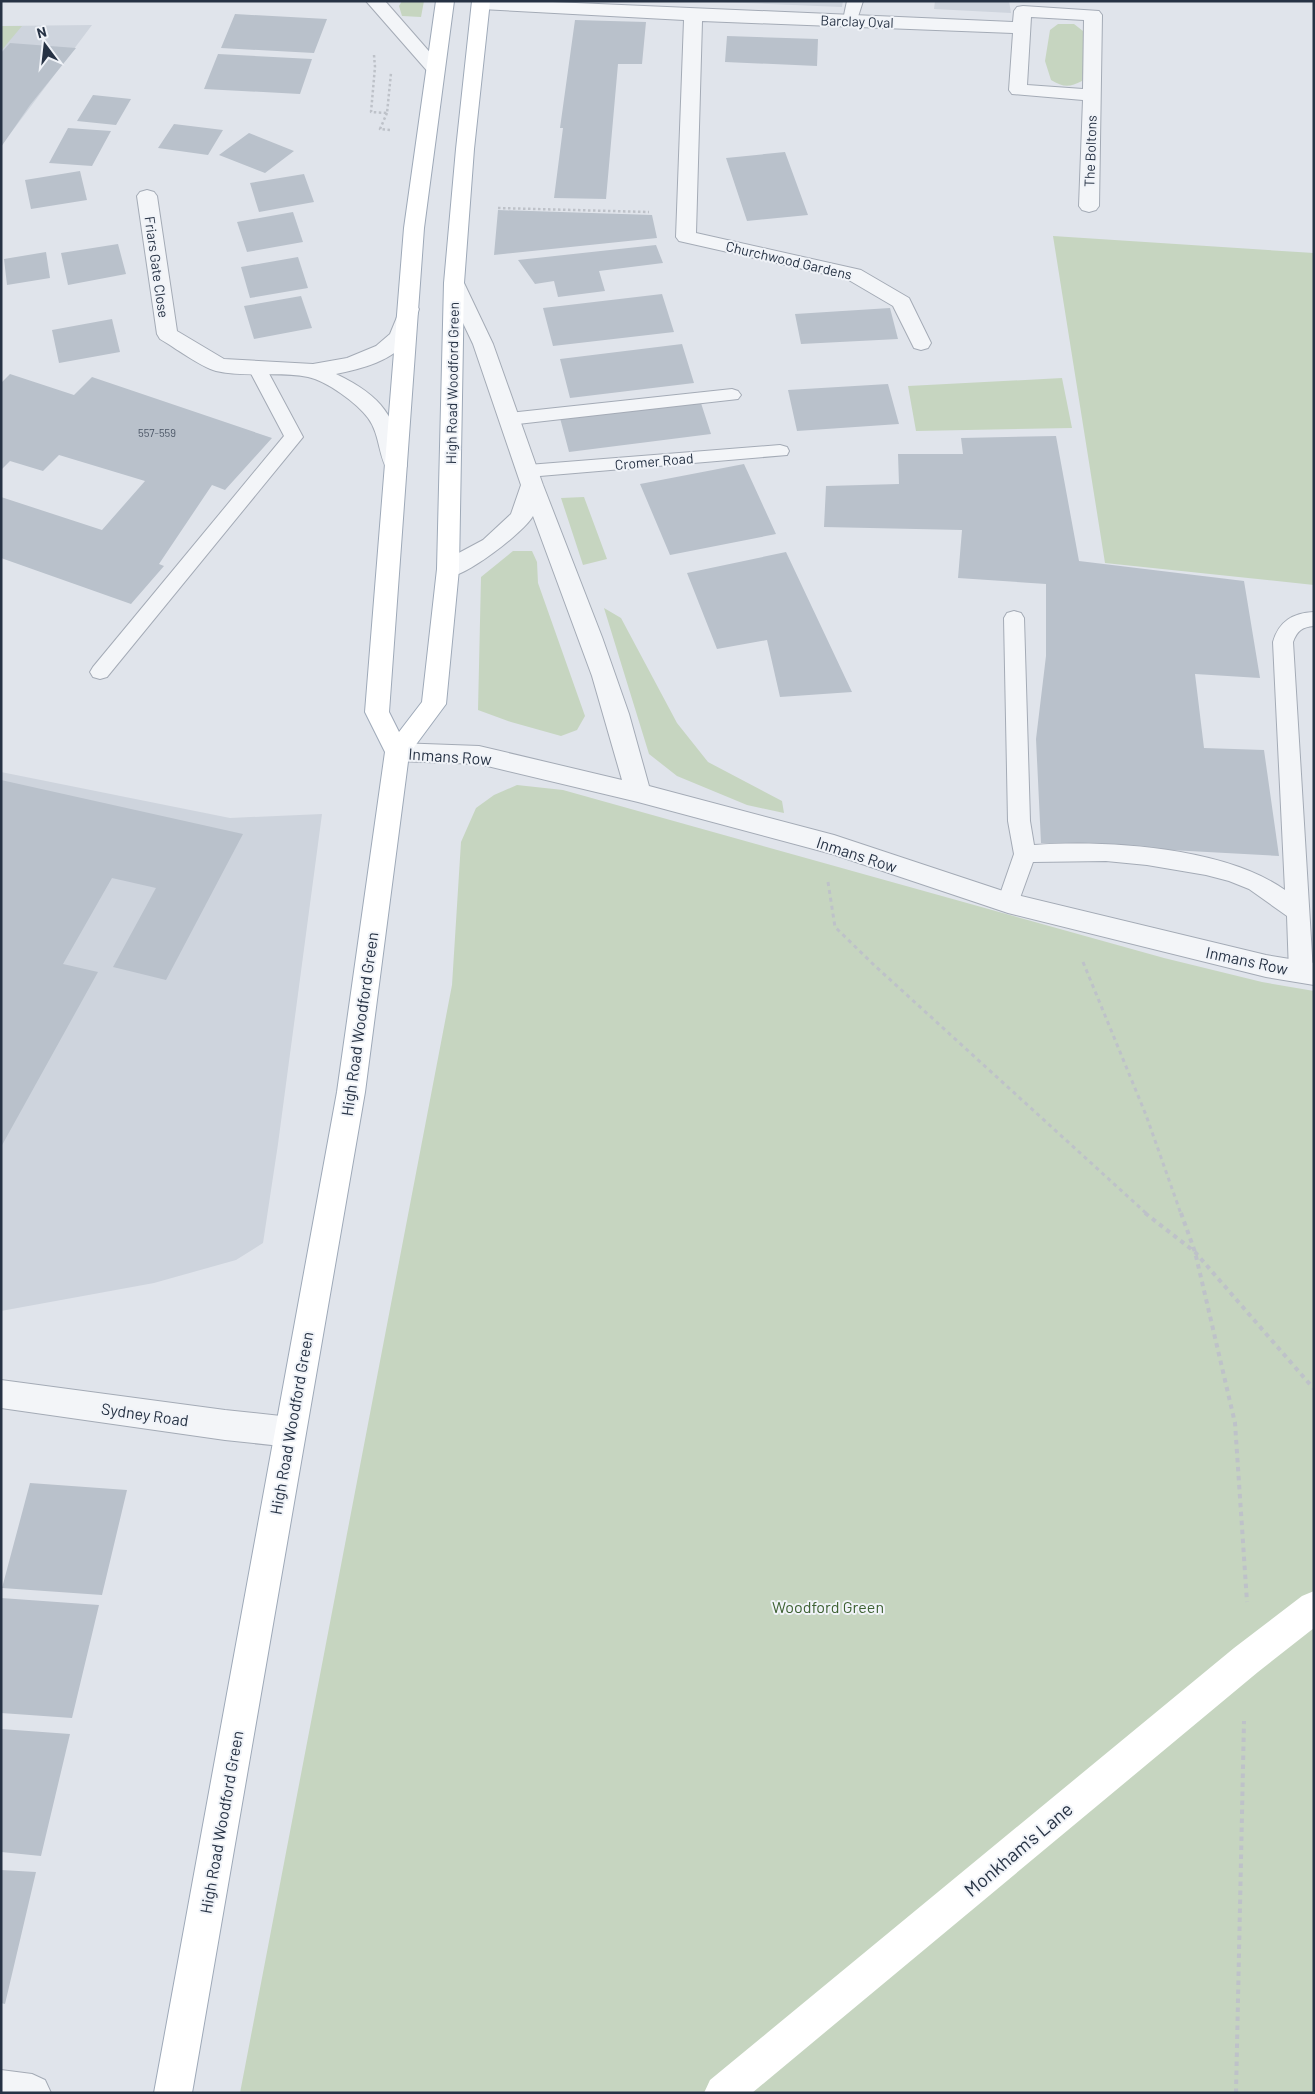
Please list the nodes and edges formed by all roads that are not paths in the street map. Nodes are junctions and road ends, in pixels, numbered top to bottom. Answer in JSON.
{"nodes":[{"id":1,"x":375,"y":1,"type":"edge"},
{"id":2,"x":445,"y":1,"type":"edge"},
{"id":3,"x":855,"y":1,"type":"edge"},
{"id":4,"x":481,"y":3,"type":"edge"},
{"id":5,"x":577,"y":5,"type":"edge"},
{"id":6,"x":693,"y":15,"type":"junction"},
{"id":7,"x":851,"y":20,"type":"junction"},
{"id":8,"x":1022,"y":28,"type":"junction"},
{"id":9,"x":436,"y":69,"type":"junction"},
{"id":10,"x":1092,"y":95,"type":"junction"},
{"id":11,"x":147,"y":196,"type":"dead end"},
{"id":12,"x":1089,"y":206,"type":"dead end"},
{"id":13,"x":454,"y":282,"type":"junction"},
{"id":14,"x":409,"y":309,"type":"junction"},
{"id":15,"x":921,"y":343,"type":"dead end"},
{"id":16,"x":257,"y":368,"type":"junction"},
{"id":17,"x":313,"y":372,"type":"junction"},
{"id":18,"x":732,"y":395,"type":"dead end"},
{"id":19,"x":509,"y":419,"type":"junction"},
{"id":20,"x":780,"y":451,"type":"dead end"},
{"id":21,"x":396,"y":466,"type":"junction"},
{"id":22,"x":530,"y":478,"type":"junction"},
{"id":23,"x":448,"y":568,"type":"junction"},
{"id":24,"x":1014,"y":618,"type":"dead end"},
{"id":25,"x":1314,"y":619,"type":"edge"},
{"id":26,"x":100,"y":672,"type":"dead end"},
{"id":27,"x":397,"y":752,"type":"junction"},
{"id":28,"x":638,"y":793,"type":"junction"},
{"id":29,"x":1025,"y":854,"type":"junction"},
{"id":30,"x":1008,"y":903,"type":"junction"},
{"id":31,"x":1298,"y":912,"type":"junction"},
{"id":32,"x":1308,"y":973,"type":"edge"},
{"id":33,"x":1,"y":1394,"type":"edge"},
{"id":34,"x":290,"y":1432,"type":"junction"},
{"id":35,"x":1314,"y":1607,"type":"edge"},
{"id":36,"x":1,"y":2089,"type":"edge"},
{"id":37,"x":32,"y":2093,"type":"edge"},
{"id":38,"x":173,"y":2093,"type":"edge"},
{"id":39,"x":723,"y":2093,"type":"edge"}],
"edges":[{"from":1,"to":9,"type":"street"},
{"from":2,"to":9,"type":"main road"},
{"from":3,"to":7,"type":"lane"},
{"from":4,"to":5,"type":"street","name":"Barclay Oval"},
{"from":4,"to":13,"type":"main road","name":"High Road Woodford Green"},
{"from":5,"to":6,"type":"street","name":"Barclay Oval"},
{"from":6,"to":7,"type":"street","name":"Barclay Oval"},
{"from":6,"to":15,"type":"street","name":"Churchwood Gardens"},
{"from":7,"to":8,"type":"street","name":"Barclay Oval"},
{"from":8,"to":10,"type":"street"},
{"from":8,"to":10,"type":"street"},
{"from":9,"to":14,"type":"main road"},
{"from":10,"to":12,"type":"street","name":"The Boltons"},
{"from":11,"to":16,"type":"street","name":"Friars Gate Close"},
{"from":13,"to":19,"type":"street"},
{"from":13,"to":23,"type":"main road","name":"High Road Woodford Green"},
{"from":14,"to":17,"type":"street","name":"Friars Gate Close"},
{"from":14,"to":21,"type":"main road"},
{"from":16,"to":17,"type":"street","name":"Friars Gate Close"},
{"from":16,"to":26,"type":"lane"},
{"from":17,"to":21,"type":"street","name":"Friars Gate Close"},
{"from":18,"to":19,"type":"lane"},
{"from":19,"to":22,"type":"street"},
{"from":20,"to":22,"type":"lane","name":"Cromer Road"},
{"from":21,"to":27,"type":"main road"},
{"from":22,"to":23,"type":"street"},
{"from":22,"to":28,"type":"street"},
{"from":23,"to":27,"type":"main road","name":"High Road Woodford Green"},
{"from":24,"to":29,"type":"lane"},
{"from":25,"to":31,"type":"lane"},
{"from":27,"to":28,"type":"street","name":"Inmans Row"},
{"from":27,"to":34,"type":"main road","name":"High Road Woodford Green"},
{"from":28,"to":30,"type":"street","name":"Inmans Row"},
{"from":29,"to":30,"type":"lane"},
{"from":29,"to":31,"type":"lane"},
{"from":30,"to":32,"type":"street","name":"Inmans Row"},
{"from":31,"to":32,"type":"lane"},
{"from":33,"to":34,"type":"street","name":"Sydney Road"},
{"from":34,"to":38,"type":"main road","name":"High Road Woodford Green"},
{"from":35,"to":39,"type":"main road","name":"Monkham's Lane"},
{"from":36,"to":37,"type":"street"}]}
